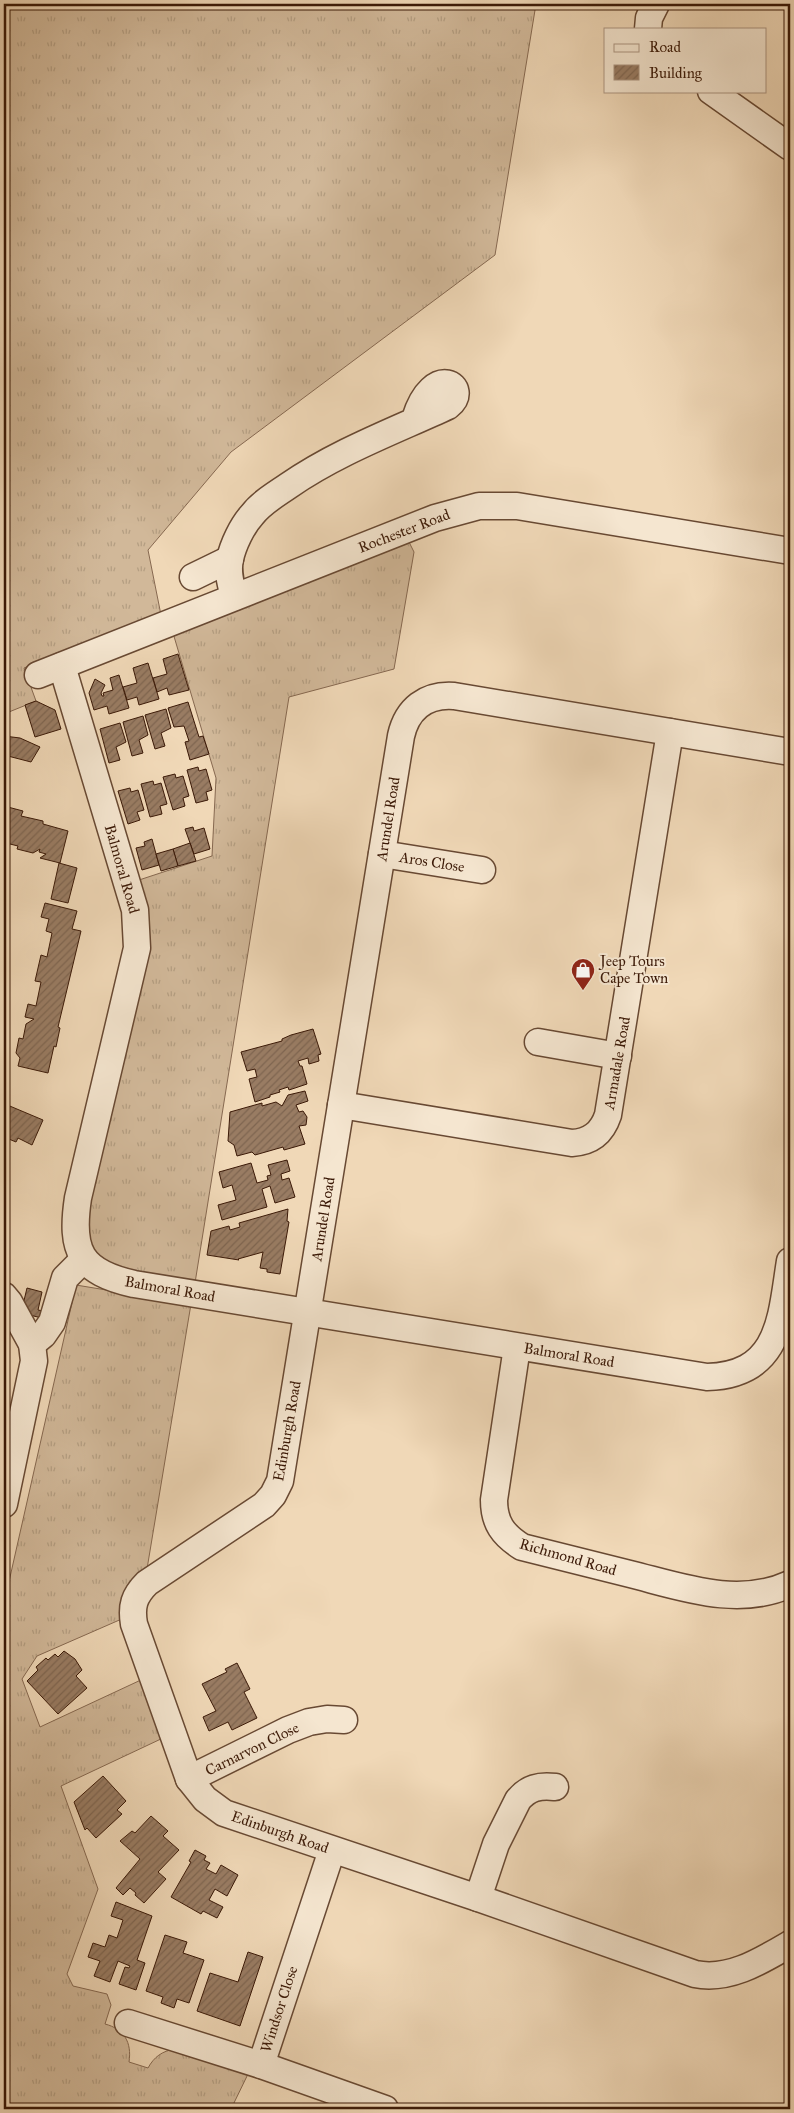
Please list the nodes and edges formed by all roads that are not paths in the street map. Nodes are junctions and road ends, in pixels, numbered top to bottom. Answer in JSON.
{"nodes":[{"id":1,"x":656,"y":4,"type":"edge"},
{"id":2,"x":648,"y":28,"type":"edge"},
{"id":3,"x":712,"y":92,"type":"edge"},
{"id":4,"x":790,"y":147,"type":"edge"},
{"id":5,"x":415,"y":420,"type":"dead end"},
{"id":6,"x":790,"y":551,"type":"edge"},
{"id":7,"x":230,"y":559,"type":"junction"},
{"id":8,"x":193,"y":577,"type":"dead end"},
{"id":9,"x":234,"y":597,"type":"junction"},
{"id":10,"x":62,"y":666,"type":"junction"},
{"id":11,"x":38,"y":676,"type":"dead end"},
{"id":12,"x":670,"y":732,"type":"junction"},
{"id":13,"x":790,"y":752,"type":"edge"},
{"id":14,"x":382,"y":854,"type":"junction"},
{"id":15,"x":482,"y":870,"type":"dead end"},
{"id":16,"x":538,"y":1042,"type":"dead end"},
{"id":17,"x":618,"y":1056,"type":"junction"},
{"id":18,"x":341,"y":1105,"type":"junction"},
{"id":19,"x":84,"y":1259,"type":"junction"},
{"id":20,"x":790,"y":1261,"type":"edge"},
{"id":21,"x":4,"y":1296,"type":"edge"},
{"id":22,"x":308,"y":1312,"type":"junction"},
{"id":23,"x":32,"y":1344,"type":"junction"},
{"id":24,"x":517,"y":1347,"type":"junction"},
{"id":25,"x":4,"y":1504,"type":"edge"},
{"id":26,"x":790,"y":1584,"type":"edge"},
{"id":27,"x":344,"y":1720,"type":"dead end"},
{"id":28,"x":189,"y":1779,"type":"junction"},
{"id":29,"x":554,"y":1787,"type":"dead end"},
{"id":30,"x":332,"y":1850,"type":"junction"},
{"id":31,"x":478,"y":1898,"type":"junction"},
{"id":32,"x":790,"y":1944,"type":"edge"},
{"id":33,"x":128,"y":2023,"type":"dead end"},
{"id":34,"x":261,"y":2065,"type":"junction"},
{"id":35,"x":385,"y":2109,"type":"edge"}],
"edges":[{"from":1,"to":2,"type":"street"},
{"from":3,"to":4,"type":"street"},
{"from":5,"to":7,"type":"street"},
{"from":6,"to":9,"type":"street","name":"Rochester Road"},
{"from":7,"to":8,"type":"street"},
{"from":7,"to":9,"type":"street"},
{"from":9,"to":10,"type":"street","name":"Rochester Road"},
{"from":10,"to":11,"type":"street","name":"Rochester Road"},
{"from":10,"to":19,"type":"street","name":"Balmoral Road"},
{"from":12,"to":13,"type":"street","name":"Arundel Road"},
{"from":12,"to":14,"type":"street","name":"Arundel Road"},
{"from":12,"to":17,"type":"street","name":"Armadale Road"},
{"from":14,"to":15,"type":"street","name":"Aros Close"},
{"from":14,"to":18,"type":"street","name":"Arundel Road"},
{"from":16,"to":17,"type":"street"},
{"from":17,"to":18,"type":"street","name":"Armadale Road"},
{"from":18,"to":22,"type":"street","name":"Arundel Road"},
{"from":19,"to":22,"type":"street","name":"Balmoral Road"},
{"from":19,"to":23,"type":"street"},
{"from":20,"to":24,"type":"street","name":"Balmoral Road"},
{"from":21,"to":23,"type":"street"},
{"from":22,"to":24,"type":"street","name":"Balmoral Road"},
{"from":22,"to":28,"type":"street","name":"Edinburgh Road"},
{"from":23,"to":25,"type":"street"},
{"from":24,"to":26,"type":"street","name":"Richmond Road"},
{"from":27,"to":28,"type":"street","name":"Carnarvon Close"},
{"from":28,"to":30,"type":"street","name":"Edinburgh Road"},
{"from":29,"to":31,"type":"street"},
{"from":30,"to":31,"type":"street","name":"Edinburgh Road"},
{"from":30,"to":34,"type":"street","name":"Windsor Close"},
{"from":31,"to":32,"type":"street","name":"Edinburgh Road"},
{"from":33,"to":34,"type":"street","name":"Windsor Close"},
{"from":34,"to":35,"type":"street"}]}
